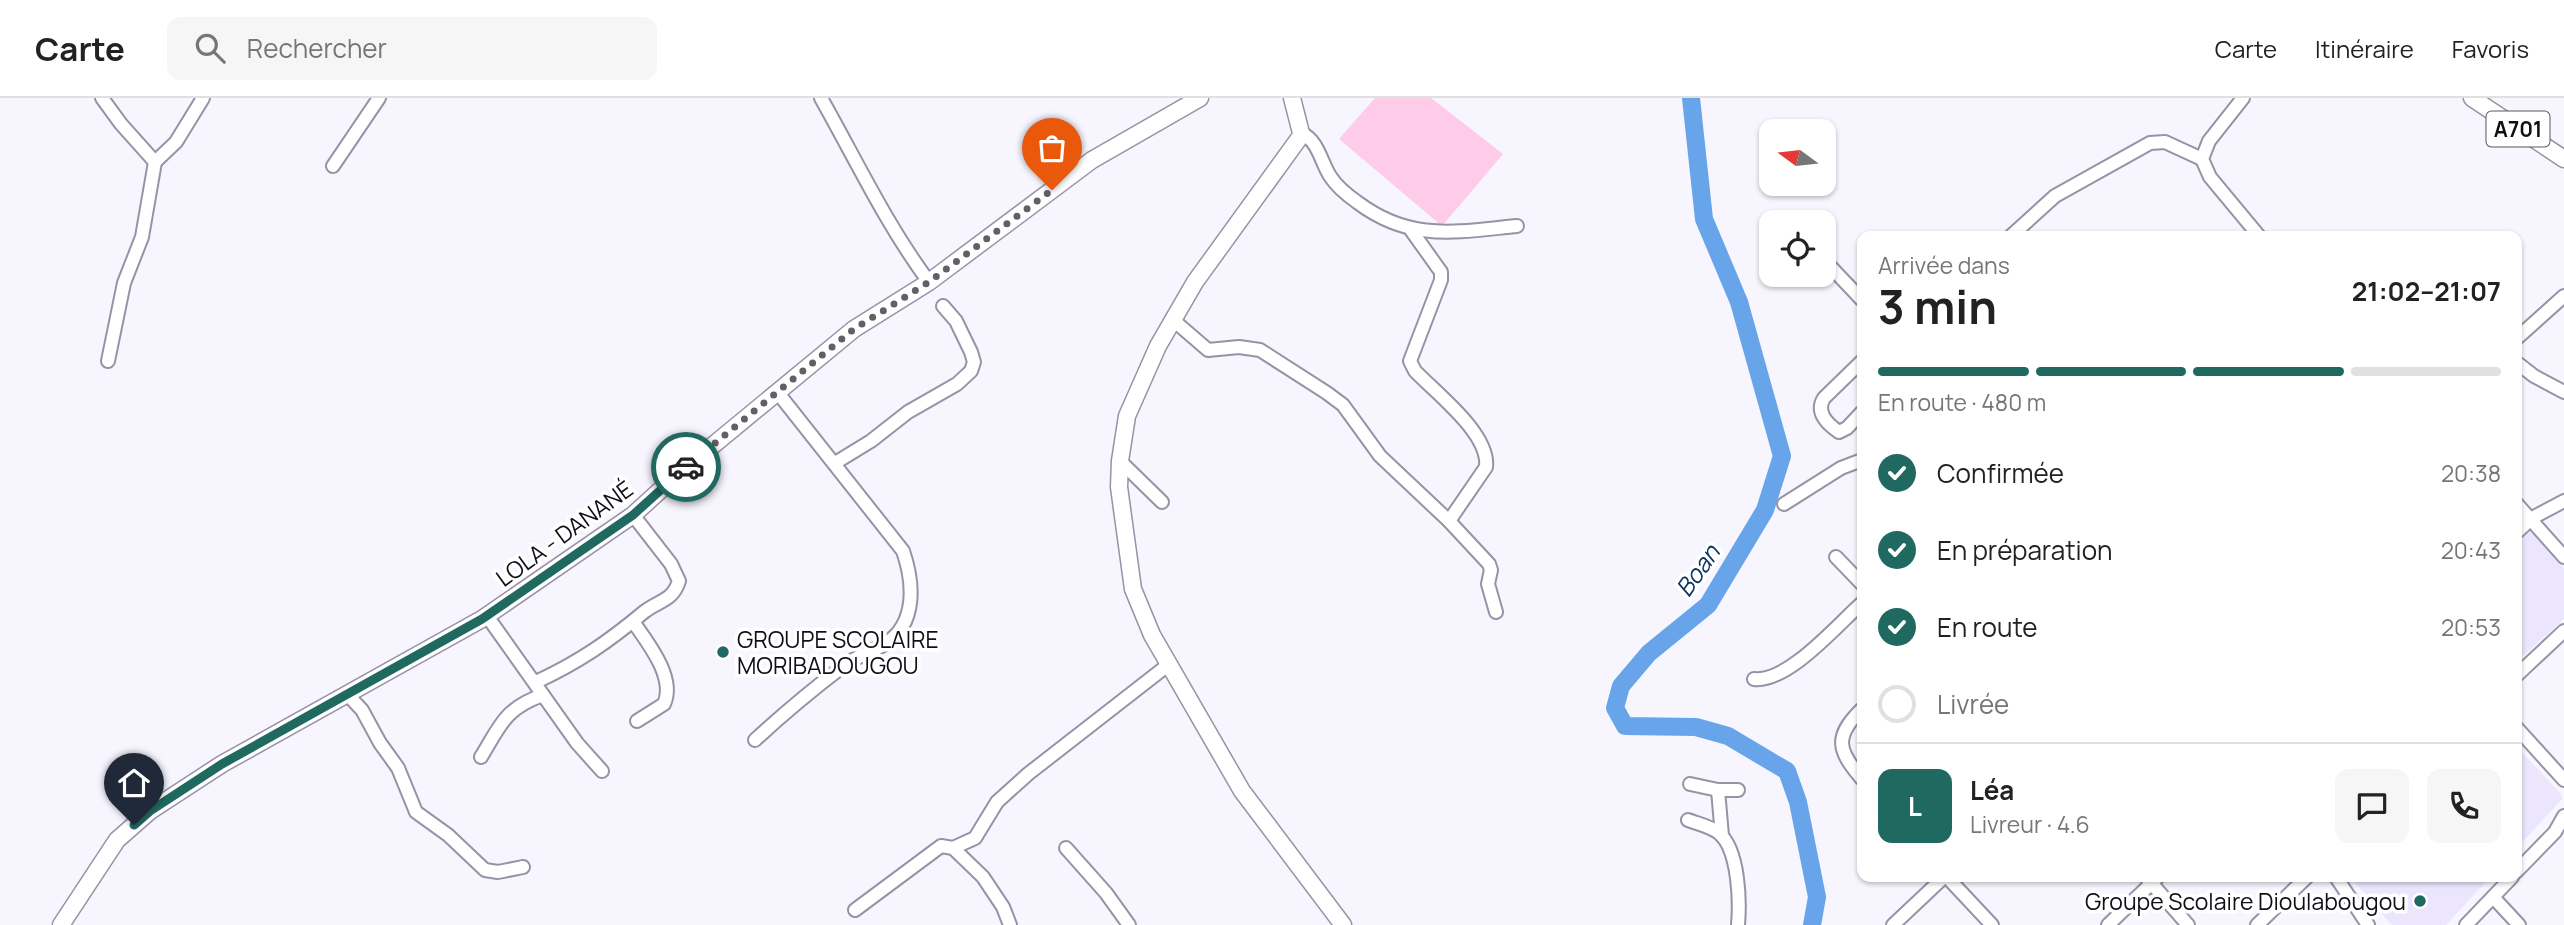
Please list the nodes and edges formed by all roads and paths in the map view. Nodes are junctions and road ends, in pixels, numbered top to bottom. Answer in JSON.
{"nodes":[{"id":1,"x":102,"y":98,"type":"edge"},
{"id":2,"x":203,"y":98,"type":"edge"},
{"id":3,"x":379,"y":98,"type":"edge"},
{"id":4,"x":821,"y":98,"type":"edge"},
{"id":5,"x":1200,"y":98,"type":"edge"},
{"id":6,"x":1292,"y":98,"type":"edge"},
{"id":7,"x":2243,"y":98,"type":"edge"},
{"id":8,"x":2472,"y":98,"type":"edge"},
{"id":9,"x":1301,"y":133,"type":"junction"},
{"id":10,"x":2202,"y":159,"type":"junction"},
{"id":11,"x":2564,"y":159,"type":"edge"},
{"id":12,"x":155,"y":162,"type":"junction"},
{"id":13,"x":333,"y":166,"type":"dead end"},
{"id":14,"x":1517,"y":226,"type":"dead end"},
{"id":15,"x":1411,"y":230,"type":"junction"},
{"id":16,"x":2016,"y":231,"type":"edge"},
{"id":17,"x":2255,"y":231,"type":"edge"},
{"id":18,"x":1836,"y":272,"type":"edge"},
{"id":19,"x":929,"y":282,"type":"junction"},
{"id":20,"x":1857,"y":295,"type":"edge"},
{"id":21,"x":2564,"y":296,"type":"edge"},
{"id":22,"x":943,"y":306,"type":"dead end"},
{"id":23,"x":1172,"y":319,"type":"junction"},
{"id":24,"x":2522,"y":333,"type":"edge"},
{"id":25,"x":108,"y":361,"type":"dead end"},
{"id":26,"x":1857,"y":366,"type":"edge"},
{"id":27,"x":2522,"y":367,"type":"edge"},
{"id":28,"x":2564,"y":392,"type":"edge"},
{"id":29,"x":778,"y":393,"type":"junction"},
{"id":30,"x":1857,"y":417,"type":"edge"},
{"id":31,"x":1120,"y":461,"type":"junction"},
{"id":32,"x":1857,"y":462,"type":"edge"},
{"id":33,"x":835,"y":463,"type":"junction"},
{"id":34,"x":2564,"y":501,"type":"edge"},
{"id":35,"x":1162,"y":502,"type":"dead end"},
{"id":36,"x":1784,"y":504,"type":"dead end"},
{"id":37,"x":2522,"y":509,"type":"edge"},
{"id":38,"x":633,"y":515,"type":"junction"},
{"id":39,"x":2532,"y":518,"type":"junction"},
{"id":40,"x":1449,"y":521,"type":"junction"},
{"id":41,"x":2522,"y":527,"type":"edge"},
{"id":42,"x":1836,"y":557,"type":"dead end"},
{"id":43,"x":2564,"y":557,"type":"edge"},
{"id":44,"x":1857,"y":579,"type":"edge"},
{"id":45,"x":1857,"y":607,"type":"edge"},
{"id":46,"x":1496,"y":612,"type":"dead end"},
{"id":47,"x":487,"y":615,"type":"junction"},
{"id":48,"x":634,"y":623,"type":"junction"},
{"id":49,"x":2564,"y":631,"type":"edge"},
{"id":50,"x":1168,"y":665,"type":"junction"},
{"id":51,"x":2522,"y":670,"type":"edge"},
{"id":52,"x":1754,"y":679,"type":"dead end"},
{"id":53,"x":536,"y":682,"type":"junction"},
{"id":54,"x":347,"y":694,"type":"junction"},
{"id":55,"x":543,"y":695,"type":"junction"},
{"id":56,"x":1857,"y":715,"type":"edge"},
{"id":57,"x":637,"y":721,"type":"dead end"},
{"id":58,"x":2522,"y":733,"type":"edge"},
{"id":59,"x":755,"y":740,"type":"dead end"},
{"id":60,"x":481,"y":757,"type":"dead end"},
{"id":61,"x":602,"y":771,"type":"dead end"},
{"id":62,"x":1857,"y":773,"type":"edge"},
{"id":63,"x":2564,"y":777,"type":"edge"},
{"id":64,"x":1690,"y":784,"type":"dead end"},
{"id":65,"x":1718,"y":790,"type":"junction"},
{"id":66,"x":1738,"y":790,"type":"dead end"},
{"id":67,"x":2564,"y":816,"type":"edge"},
{"id":68,"x":1688,"y":820,"type":"dead end"},
{"id":69,"x":1722,"y":836,"type":"junction"},
{"id":70,"x":953,"y":848,"type":"junction"},
{"id":71,"x":1066,"y":848,"type":"dead end"},
{"id":72,"x":2522,"y":866,"type":"edge"},
{"id":73,"x":523,"y":867,"type":"dead end"},
{"id":74,"x":1940,"y":882,"type":"edge"},
{"id":75,"x":1951,"y":882,"type":"edge"},
{"id":76,"x":2149,"y":882,"type":"edge"},
{"id":77,"x":2154,"y":882,"type":"edge"},
{"id":78,"x":2302,"y":882,"type":"edge"},
{"id":79,"x":2339,"y":882,"type":"edge"},
{"id":80,"x":2507,"y":882,"type":"edge"},
{"id":81,"x":2493,"y":897,"type":"junction"},
{"id":82,"x":855,"y":910,"type":"dead end"},
{"id":83,"x":61,"y":925,"type":"edge"},
{"id":84,"x":1010,"y":925,"type":"edge"},
{"id":85,"x":1129,"y":925,"type":"edge"},
{"id":86,"x":1343,"y":925,"type":"edge"},
{"id":87,"x":1738,"y":925,"type":"edge"},
{"id":88,"x":1893,"y":925,"type":"edge"},
{"id":89,"x":1992,"y":925,"type":"edge"},
{"id":90,"x":2108,"y":925,"type":"edge"},
{"id":91,"x":2188,"y":925,"type":"edge"},
{"id":92,"x":2257,"y":925,"type":"edge"},
{"id":93,"x":2368,"y":925,"type":"edge"},
{"id":94,"x":2466,"y":925,"type":"edge"},
{"id":95,"x":2519,"y":925,"type":"edge"}],
"edges":[{"from":1,"to":12,"type":"street"},
{"from":2,"to":12,"type":"street"},
{"from":3,"to":13,"type":"street"},
{"from":4,"to":19,"type":"street"},
{"from":5,"to":19,"type":"main road","name":"LOLA - DANANÉ"},
{"from":6,"to":9,"type":"main road"},
{"from":7,"to":10,"type":"street"},
{"from":8,"to":11,"type":"main road","number":"A701"},
{"from":9,"to":15,"type":"street"},
{"from":9,"to":23,"type":"main road"},
{"from":10,"to":16,"type":"street"},
{"from":10,"to":17,"type":"street"},
{"from":12,"to":25,"type":"street"},
{"from":14,"to":15,"type":"street"},
{"from":15,"to":40,"type":"street"},
{"from":18,"to":20,"type":"street"},
{"from":19,"to":29,"type":"main road","name":"LOLA - DANANÉ"},
{"from":21,"to":24,"type":"street"},
{"from":22,"to":33,"type":"street"},
{"from":23,"to":31,"type":"main road"},
{"from":23,"to":40,"type":"street"},
{"from":26,"to":30,"type":"street"},
{"from":27,"to":28,"type":"street"},
{"from":29,"to":33,"type":"street"},
{"from":29,"to":38,"type":"main road","name":"LOLA - DANANÉ"},
{"from":31,"to":35,"type":"street"},
{"from":31,"to":50,"type":"main road"},
{"from":32,"to":36,"type":"street"},
{"from":33,"to":59,"type":"street"},
{"from":34,"to":39,"type":"street"},
{"from":37,"to":39,"type":"street"},
{"from":38,"to":47,"type":"main road","name":"LOLA - DANANÉ"},
{"from":38,"to":48,"type":"street"},
{"from":39,"to":41,"type":"street"},
{"from":39,"to":43,"type":"street"},
{"from":40,"to":46,"type":"street"},
{"from":42,"to":44,"type":"street"},
{"from":45,"to":52,"type":"street"},
{"from":47,"to":53,"type":"street"},
{"from":47,"to":54,"type":"main road","name":"LOLA - DANANÉ"},
{"from":48,"to":53,"type":"street"},
{"from":48,"to":57,"type":"street"},
{"from":49,"to":51,"type":"street"},
{"from":50,"to":70,"type":"street"},
{"from":50,"to":86,"type":"main road"},
{"from":53,"to":55,"type":"street"},
{"from":54,"to":73,"type":"street"},
{"from":54,"to":83,"type":"main road","name":"LOLA - DANANÉ"},
{"from":55,"to":60,"type":"street"},
{"from":55,"to":61,"type":"street"},
{"from":56,"to":62,"type":"street"},
{"from":58,"to":63,"type":"street"},
{"from":64,"to":65,"type":"street"},
{"from":65,"to":66,"type":"street"},
{"from":65,"to":69,"type":"street"},
{"from":67,"to":72,"type":"street"},
{"from":68,"to":69,"type":"street"},
{"from":69,"to":87,"type":"street"},
{"from":70,"to":82,"type":"street"},
{"from":70,"to":84,"type":"street"},
{"from":71,"to":85,"type":"street"},
{"from":74,"to":88,"type":"street"},
{"from":75,"to":89,"type":"street"},
{"from":76,"to":90,"type":"street"},
{"from":77,"to":91,"type":"street"},
{"from":78,"to":92,"type":"street"},
{"from":79,"to":93,"type":"street"},
{"from":80,"to":81,"type":"street"},
{"from":81,"to":94,"type":"street"},
{"from":81,"to":95,"type":"street"}]}
